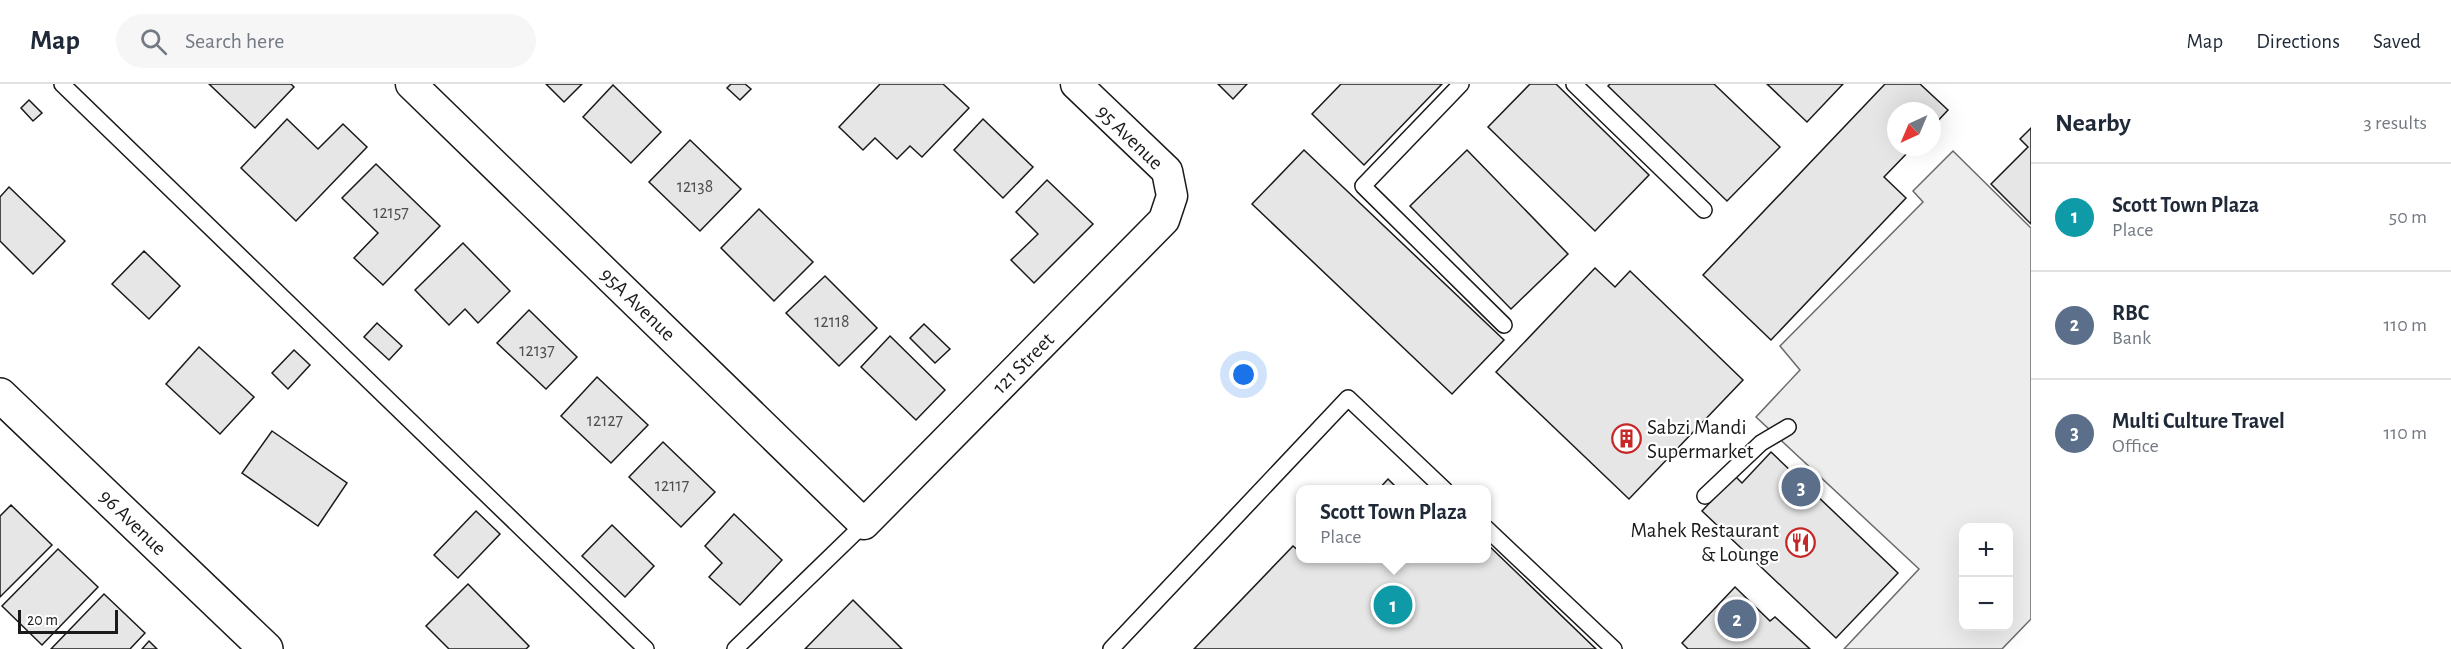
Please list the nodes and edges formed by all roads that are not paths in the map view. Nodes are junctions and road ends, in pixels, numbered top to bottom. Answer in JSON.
{"nodes":[{"id":1,"x":62,"y":84,"type":"edge"},
{"id":2,"x":411,"y":84,"type":"edge"},
{"id":3,"x":1076,"y":84,"type":"edge"},
{"id":4,"x":1461,"y":84,"type":"edge"},
{"id":5,"x":1574,"y":84,"type":"edge"},
{"id":6,"x":1172,"y":196,"type":"joint"},
{"id":7,"x":1704,"y":210,"type":"dead end"},
{"id":8,"x":1504,"y":325,"type":"dead end"},
{"id":9,"x":0,"y":395,"type":"edge"},
{"id":10,"x":1788,"y":427,"type":"dead end"},
{"id":11,"x":1441,"y":485,"type":"edge"},
{"id":12,"x":1705,"y":496,"type":"dead end"},
{"id":13,"x":864,"y":524,"type":"junction"},
{"id":14,"x":1491,"y":533,"type":"edge"},
{"id":15,"x":266,"y":649,"type":"edge"},
{"id":16,"x":646,"y":649,"type":"edge"},
{"id":17,"x":735,"y":649,"type":"edge"},
{"id":18,"x":1111,"y":649,"type":"edge"},
{"id":19,"x":1614,"y":649,"type":"edge"}],
"edges":[{"from":1,"to":16,"type":"lane"},
{"from":2,"to":13,"type":"street","name":"95A Avenue"},
{"from":3,"to":6,"type":"street","name":"95 Avenue"},
{"from":4,"to":8,"type":"lane"},
{"from":5,"to":7,"type":"lane"},
{"from":6,"to":13,"type":"street","name":"121 Street"},
{"from":9,"to":15,"type":"main road","name":"96 Avenue"},
{"from":10,"to":12,"type":"lane"},
{"from":11,"to":18,"type":"lane"},
{"from":13,"to":17,"type":"lane"},
{"from":14,"to":19,"type":"lane"}]}
